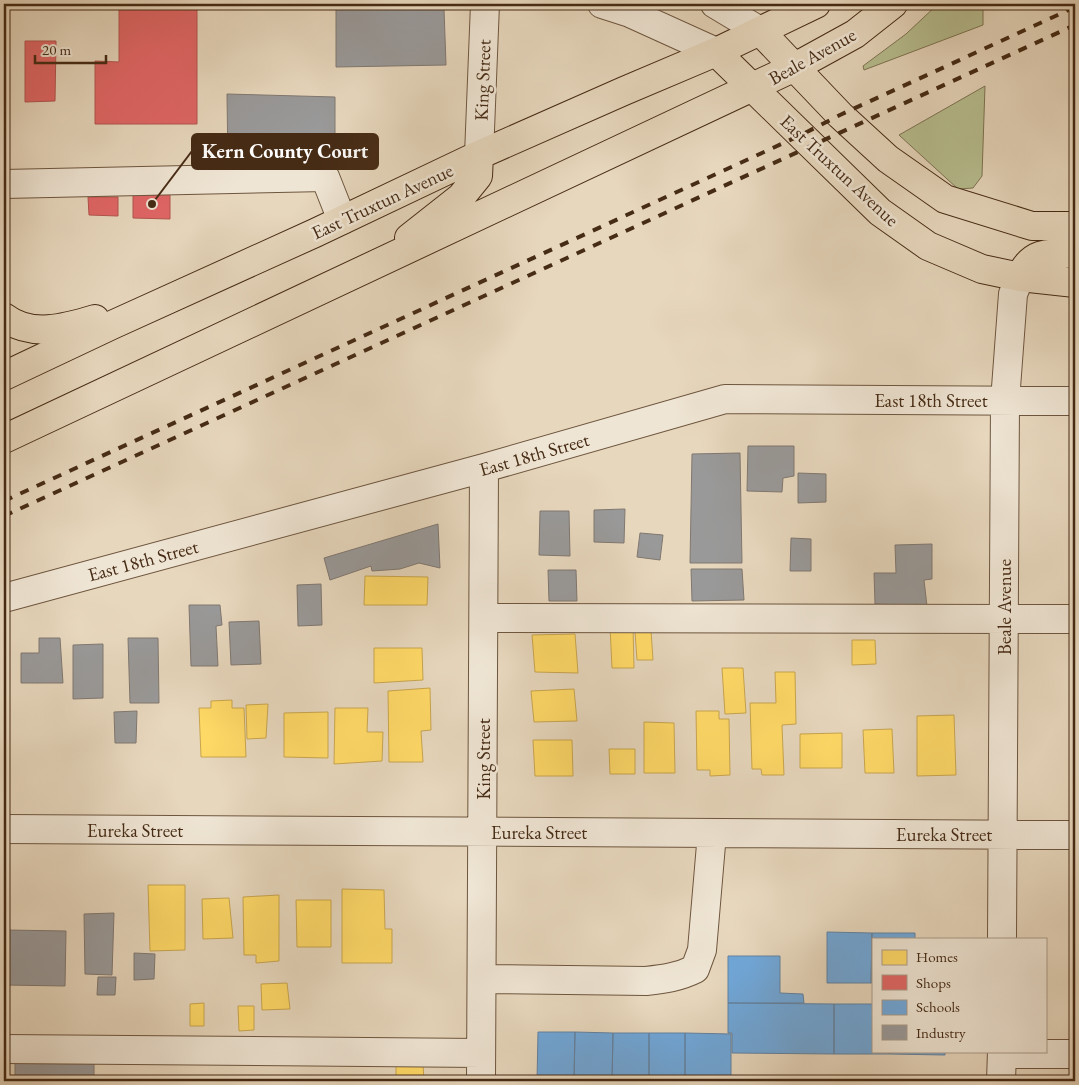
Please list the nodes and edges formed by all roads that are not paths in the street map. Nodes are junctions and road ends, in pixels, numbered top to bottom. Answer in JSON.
{"nodes":[{"id":1,"x":485,"y":4,"type":"edge"},
{"id":2,"x":602,"y":4,"type":"edge"},
{"id":3,"x":715,"y":4,"type":"edge"},
{"id":4,"x":816,"y":4,"type":"edge"},
{"id":5,"x":893,"y":4,"type":"edge"},
{"id":6,"x":760,"y":31,"type":"junction"},
{"id":7,"x":716,"y":52,"type":"junction"},
{"id":8,"x":795,"y":67,"type":"junction"},
{"id":9,"x":752,"y":88,"type":"junction"},
{"id":10,"x":479,"y":155,"type":"junction"},
{"id":11,"x":4,"y":184,"type":"edge"},
{"id":12,"x":342,"y":220,"type":"junction"},
{"id":13,"x":1075,"y":226,"type":"edge"},
{"id":14,"x":1075,"y":254,"type":"edge"},
{"id":15,"x":372,"y":266,"type":"junction"},
{"id":16,"x":1020,"y":277,"type":"junction"},
{"id":17,"x":1075,"y":283,"type":"edge"},
{"id":18,"x":167,"y":300,"type":"junction"},
{"id":19,"x":4,"y":317,"type":"edge"},
{"id":20,"x":4,"y":376,"type":"edge"},
{"id":21,"x":1005,"y":401,"type":"junction"},
{"id":22,"x":1075,"y":401,"type":"edge"},
{"id":23,"x":4,"y":439,"type":"edge"},
{"id":24,"x":484,"y":468,"type":"junction"},
{"id":25,"x":4,"y":598,"type":"edge"},
{"id":26,"x":484,"y":618,"type":"junction"},
{"id":27,"x":1004,"y":619,"type":"junction"},
{"id":28,"x":1075,"y":619,"type":"edge"},
{"id":29,"x":4,"y":829,"type":"edge"},
{"id":30,"x":482,"y":832,"type":"junction"},
{"id":31,"x":712,"y":833,"type":"junction"},
{"id":32,"x":1003,"y":835,"type":"junction"},
{"id":33,"x":1075,"y":835,"type":"edge"},
{"id":34,"x":1002,"y":938,"type":"edge"},
{"id":35,"x":482,"y":979,"type":"junction"},
{"id":36,"x":4,"y":1049,"type":"edge"},
{"id":37,"x":1002,"y":1052,"type":"edge"},
{"id":38,"x":481,"y":1054,"type":"junction"},
{"id":39,"x":1075,"y":1054,"type":"edge"},
{"id":40,"x":481,"y":1081,"type":"edge"},
{"id":41,"x":1002,"y":1081,"type":"edge"}],
"edges":[{"from":1,"to":10,"type":"street","name":"King Street"},
{"from":2,"to":7,"type":"street"},
{"from":3,"to":6,"type":"street"},
{"from":4,"to":6,"type":"main road"},
{"from":5,"to":8,"type":"main road","name":"Beale Avenue"},
{"from":6,"to":7,"type":"main road"},
{"from":6,"to":8,"type":"main road"},
{"from":7,"to":9,"type":"main road","name":"East Truxtun Avenue"},
{"from":7,"to":10,"type":"main road","name":"East Truxtun Avenue"},
{"from":8,"to":9,"type":"main road","name":"Beale Avenue"},
{"from":8,"to":13,"type":"main road"},
{"from":9,"to":15,"type":"main road"},
{"from":9,"to":16,"type":"main road","name":"East Truxtun Avenue"},
{"from":10,"to":12,"type":"main road","name":"East Truxtun Avenue"},
{"from":10,"to":15,"type":"main road"},
{"from":11,"to":12,"type":"street"},
{"from":12,"to":18,"type":"main road","name":"East Truxtun Avenue"},
{"from":14,"to":16,"type":"main road"},
{"from":15,"to":23,"type":"main road"},
{"from":16,"to":17,"type":"main road","name":"East Truxtun Avenue"},
{"from":16,"to":21,"type":"street","name":"Beale Avenue"},
{"from":18,"to":19,"type":"main road"},
{"from":18,"to":20,"type":"main road","name":"East Truxtun Avenue"},
{"from":21,"to":22,"type":"street","name":"East 18th Street"},
{"from":21,"to":24,"type":"street","name":"East 18th Street"},
{"from":21,"to":27,"type":"street","name":"Beale Avenue"},
{"from":24,"to":25,"type":"street","name":"East 18th Street"},
{"from":24,"to":26,"type":"street","name":"King Street"},
{"from":26,"to":27,"type":"street"},
{"from":26,"to":30,"type":"street","name":"King Street"},
{"from":27,"to":28,"type":"street"},
{"from":27,"to":32,"type":"street","name":"Beale Avenue"},
{"from":29,"to":30,"type":"street","name":"Eureka Street"},
{"from":30,"to":31,"type":"street","name":"Eureka Street"},
{"from":30,"to":35,"type":"street","name":"King Street"},
{"from":31,"to":32,"type":"street","name":"Eureka Street"},
{"from":31,"to":35,"type":"street"},
{"from":32,"to":33,"type":"street","name":"Eureka Street"},
{"from":32,"to":34,"type":"street","name":"Beale Avenue"},
{"from":35,"to":38,"type":"street","name":"King Street"},
{"from":36,"to":38,"type":"street"},
{"from":37,"to":39,"type":"street"},
{"from":37,"to":41,"type":"street"},
{"from":38,"to":40,"type":"street","name":"King Street"}]}
